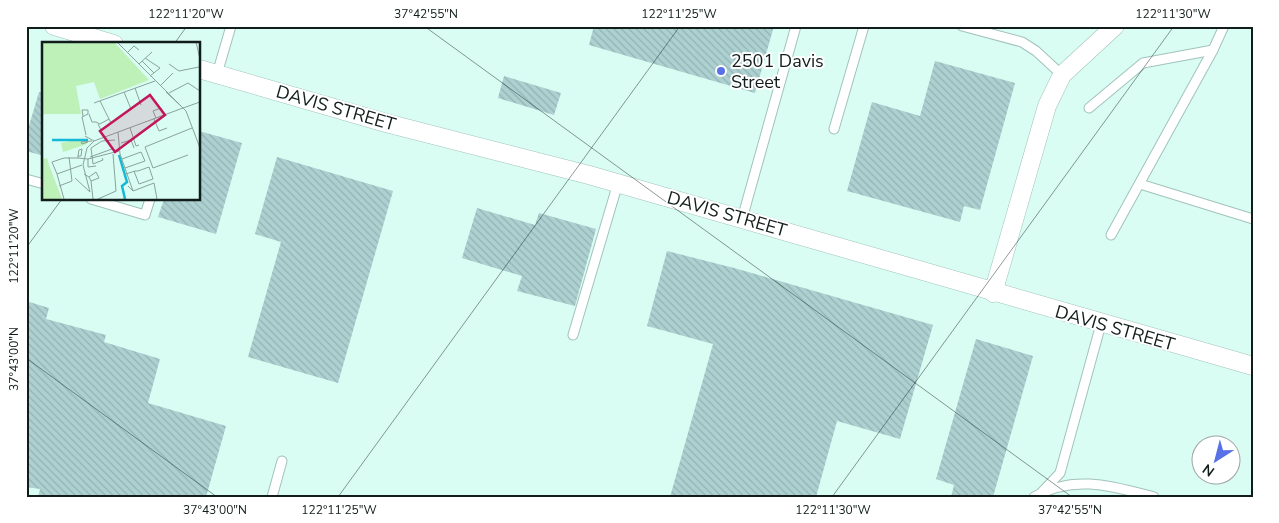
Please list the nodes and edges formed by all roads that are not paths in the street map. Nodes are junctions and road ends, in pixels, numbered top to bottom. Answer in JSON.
{"nodes":[{"id":1,"x":54,"y":26,"type":"edge"},
{"id":2,"x":231,"y":26,"type":"edge"},
{"id":3,"x":796,"y":26,"type":"edge"},
{"id":4,"x":864,"y":26,"type":"edge"},
{"id":5,"x":962,"y":26,"type":"edge"},
{"id":6,"x":1115,"y":26,"type":"edge"},
{"id":7,"x":1224,"y":26,"type":"edge"},
{"id":8,"x":107,"y":42,"type":"edge"},
{"id":9,"x":1213,"y":50,"type":"junction"},
{"id":10,"x":200,"y":69,"type":"edge"},
{"id":11,"x":217,"y":74,"type":"junction"},
{"id":12,"x":1062,"y":75,"type":"junction"},
{"id":13,"x":1089,"y":108,"type":"dead end"},
{"id":14,"x":834,"y":129,"type":"dead end"},
{"id":15,"x":26,"y":179,"type":"edge"},
{"id":16,"x":42,"y":183,"type":"edge"},
{"id":17,"x":618,"y":183,"type":"junction"},
{"id":18,"x":1140,"y":184,"type":"junction"},
{"id":19,"x":94,"y":200,"type":"edge"},
{"id":20,"x":150,"y":200,"type":"edge"},
{"id":21,"x":742,"y":219,"type":"junction"},
{"id":22,"x":1253,"y":219,"type":"edge"},
{"id":23,"x":1111,"y":235,"type":"dead end"},
{"id":24,"x":993,"y":293,"type":"junction"},
{"id":25,"x":1101,"y":324,"type":"junction"},
{"id":26,"x":572,"y":335,"type":"dead end"},
{"id":27,"x":1253,"y":366,"type":"edge"},
{"id":28,"x":282,"y":461,"type":"dead end"},
{"id":29,"x":1038,"y":494,"type":"edge"},
{"id":30,"x":272,"y":497,"type":"edge"},
{"id":31,"x":1154,"y":497,"type":"edge"}],
"edges":[{"from":1,"to":8,"type":"street"},
{"from":2,"to":11,"type":"lane"},
{"from":3,"to":21,"type":"lane"},
{"from":4,"to":14,"type":"lane"},
{"from":5,"to":12,"type":"lane"},
{"from":6,"to":12,"type":"street"},
{"from":7,"to":9,"type":"lane"},
{"from":9,"to":13,"type":"lane"},
{"from":9,"to":18,"type":"lane"},
{"from":10,"to":11,"type":"street","name":"DAVIS STREET"},
{"from":11,"to":17,"type":"street","name":"DAVIS STREET"},
{"from":12,"to":24,"type":"street"},
{"from":15,"to":16,"type":"lane"},
{"from":17,"to":21,"type":"street","name":"DAVIS STREET"},
{"from":17,"to":26,"type":"lane"},
{"from":18,"to":22,"type":"lane"},
{"from":18,"to":23,"type":"lane"},
{"from":19,"to":20,"type":"lane"},
{"from":21,"to":24,"type":"street","name":"DAVIS STREET"},
{"from":24,"to":25,"type":"street","name":"DAVIS STREET"},
{"from":25,"to":27,"type":"street","name":"DAVIS STREET"},
{"from":25,"to":29,"type":"lane"},
{"from":28,"to":30,"type":"lane"},
{"from":29,"to":31,"type":"lane"}]}
